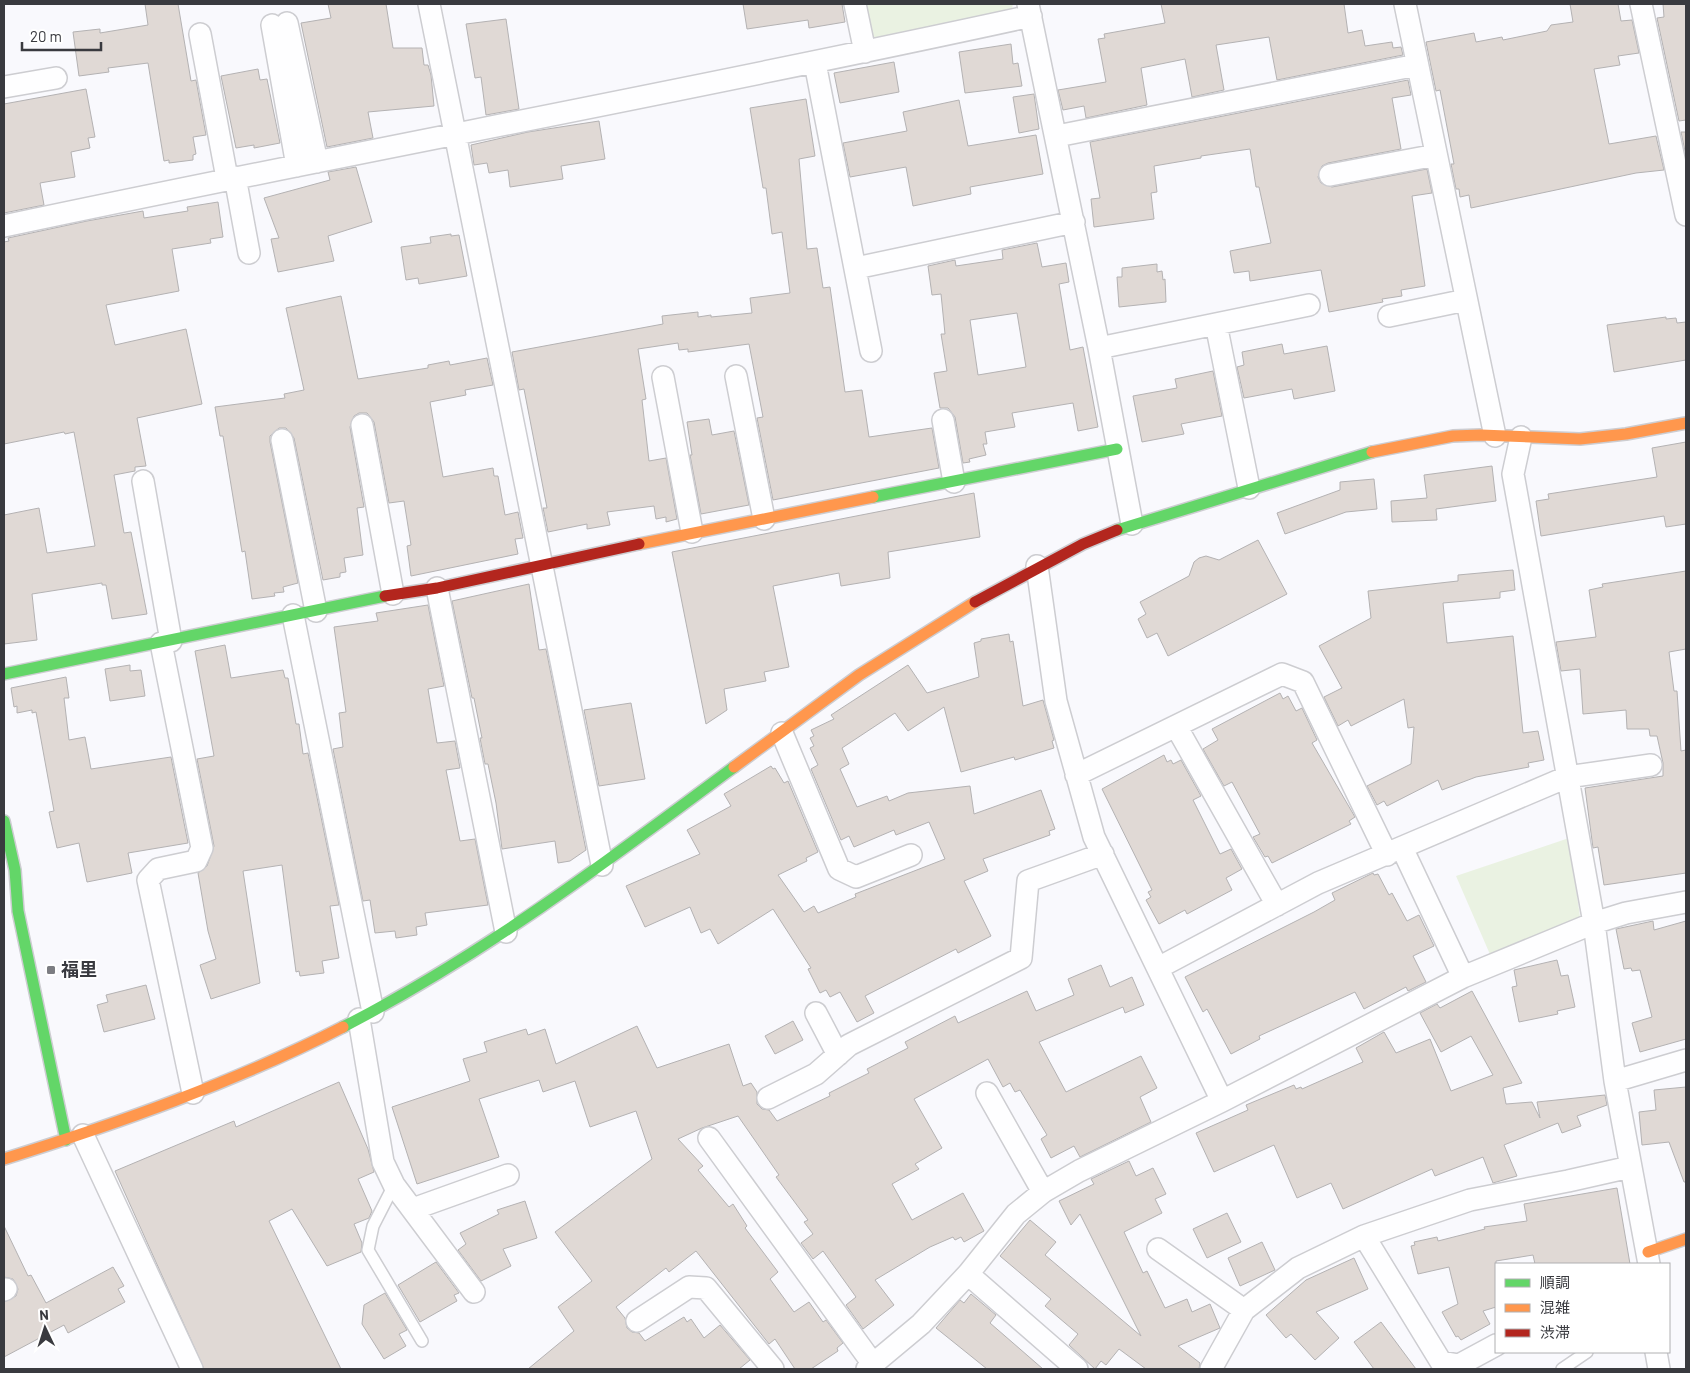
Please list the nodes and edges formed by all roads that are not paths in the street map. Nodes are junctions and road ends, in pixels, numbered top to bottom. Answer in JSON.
{"nodes":[{"id":1,"x":429,"y":4,"type":"edge"},
{"id":2,"x":856,"y":4,"type":"edge"},
{"id":3,"x":1405,"y":4,"type":"edge"},
{"id":4,"x":1642,"y":4,"type":"edge"},
{"id":5,"x":1030,"y":10,"type":"edge"},
{"id":6,"x":280,"y":24,"type":"dead end"},
{"id":7,"x":200,"y":34,"type":"dead end"},
{"id":8,"x":865,"y":52,"type":"junction"},
{"id":9,"x":815,"y":62,"type":"junction"},
{"id":10,"x":1417,"y":65,"type":"junction"},
{"id":11,"x":56,"y":78,"type":"dead end"},
{"id":12,"x":4,"y":87,"type":"edge"},
{"id":13,"x":455,"y":134,"type":"junction"},
{"id":14,"x":1057,"y":136,"type":"junction"},
{"id":15,"x":1436,"y":155,"type":"junction"},
{"id":16,"x":307,"y":164,"type":"junction"},
{"id":17,"x":1330,"y":175,"type":"dead end"},
{"id":18,"x":231,"y":178,"type":"junction"},
{"id":19,"x":1686,"y":208,"type":"edge"},
{"id":20,"x":1074,"y":222,"type":"junction"},
{"id":21,"x":4,"y":226,"type":"edge"},
{"id":22,"x":249,"y":253,"type":"dead end"},
{"id":23,"x":856,"y":268,"type":"junction"},
{"id":24,"x":1466,"y":300,"type":"junction"},
{"id":25,"x":1309,"y":306,"type":"dead end"},
{"id":26,"x":1389,"y":316,"type":"dead end"},
{"id":27,"x":1216,"y":324,"type":"junction"},
{"id":28,"x":1100,"y":348,"type":"junction"},
{"id":29,"x":871,"y":351,"type":"dead end"},
{"id":30,"x":736,"y":376,"type":"dead end"},
{"id":31,"x":663,"y":377,"type":"dead end"},
{"id":32,"x":943,"y":420,"type":"dead end"},
{"id":33,"x":1686,"y":423,"type":"edge"},
{"id":34,"x":362,"y":424,"type":"dead end"},
{"id":35,"x":1495,"y":436,"type":"junction"},
{"id":36,"x":1521,"y":437,"type":"junction"},
{"id":37,"x":282,"y":440,"type":"dead end"},
{"id":38,"x":1117,"y":448,"type":"junction"},
{"id":39,"x":143,"y":481,"type":"dead end"},
{"id":40,"x":954,"y":482,"type":"junction"},
{"id":41,"x":1249,"y":488,"type":"junction"},
{"id":42,"x":764,"y":520,"type":"junction"},
{"id":43,"x":1132,"y":524,"type":"junction"},
{"id":44,"x":692,"y":532,"type":"junction"},
{"id":45,"x":541,"y":564,"type":"junction"},
{"id":46,"x":1037,"y":566,"type":"junction"},
{"id":47,"x":437,"y":588,"type":"junction"},
{"id":48,"x":393,"y":594,"type":"junction"},
{"id":49,"x":316,"y":611,"type":"junction"},
{"id":50,"x":293,"y":615,"type":"junction"},
{"id":51,"x":166,"y":642,"type":"junction"},
{"id":52,"x":4,"y":674,"type":"edge"},
{"id":53,"x":1176,"y":726,"type":"junction"},
{"id":54,"x":782,"y":733,"type":"junction"},
{"id":55,"x":1651,"y":765,"type":"dead end"},
{"id":56,"x":1076,"y":775,"type":"junction"},
{"id":57,"x":1567,"y":778,"type":"junction"},
{"id":58,"x":4,"y":821,"type":"edge"},
{"id":59,"x":1395,"y":852,"type":"junction"},
{"id":60,"x":1103,"y":854,"type":"junction"},
{"id":61,"x":911,"y":855,"type":"dead end"},
{"id":62,"x":602,"y":865,"type":"junction"},
{"id":63,"x":1686,"y":902,"type":"edge"},
{"id":64,"x":1277,"y":905,"type":"junction"},
{"id":65,"x":11,"y":912,"type":"edge"},
{"id":66,"x":1594,"y":923,"type":"junction"},
{"id":67,"x":506,"y":932,"type":"junction"},
{"id":68,"x":1158,"y":968,"type":"junction"},
{"id":69,"x":1462,"y":977,"type":"junction"},
{"id":70,"x":816,"y":1013,"type":"dead end"},
{"id":71,"x":366,"y":1015,"type":"junction"},
{"id":72,"x":838,"y":1055,"type":"junction"},
{"id":73,"x":1686,"y":1060,"type":"edge"},
{"id":74,"x":1616,"y":1081,"type":"junction"},
{"id":75,"x":193,"y":1093,"type":"junction"},
{"id":76,"x":988,"y":1093,"type":"dead end"},
{"id":77,"x":768,"y":1098,"type":"dead end"},
{"id":78,"x":1222,"y":1101,"type":"junction"},
{"id":79,"x":75,"y":1137,"type":"junction"},
{"id":80,"x":709,"y":1138,"type":"dead end"},
{"id":81,"x":4,"y":1159,"type":"edge"},
{"id":82,"x":1630,"y":1167,"type":"junction"},
{"id":83,"x":508,"y":1175,"type":"dead end"},
{"id":84,"x":394,"y":1186,"type":"junction"},
{"id":85,"x":1043,"y":1192,"type":"junction"},
{"id":86,"x":414,"y":1208,"type":"junction"},
{"id":87,"x":1364,"y":1236,"type":"junction"},
{"id":88,"x":1686,"y":1239,"type":"edge"},
{"id":89,"x":1158,"y":1249,"type":"dead end"},
{"id":90,"x":1648,"y":1258,"type":"edge"},
{"id":91,"x":968,"y":1274,"type":"junction"},
{"id":92,"x":474,"y":1292,"type":"dead end"},
{"id":93,"x":1244,"y":1310,"type":"junction"},
{"id":94,"x":637,"y":1321,"type":"dead end"},
{"id":95,"x":422,"y":1341,"type":"dead end"},
{"id":96,"x":1495,"y":1346,"type":"edge"},
{"id":97,"x":1586,"y":1353,"type":"edge"},
{"id":98,"x":1656,"y":1353,"type":"edge"},
{"id":99,"x":870,"y":1367,"type":"edge"},
{"id":100,"x":192,"y":1369,"type":"edge"},
{"id":101,"x":773,"y":1369,"type":"edge"},
{"id":102,"x":1077,"y":1369,"type":"edge"},
{"id":103,"x":1211,"y":1369,"type":"edge"},
{"id":104,"x":1562,"y":1369,"type":"edge"},
{"id":105,"x":1659,"y":1369,"type":"edge"}],
"edges":[{"from":1,"to":13,"type":"street"},
{"from":2,"to":8,"type":"street"},
{"from":3,"to":10,"type":"street"},
{"from":4,"to":19,"type":"street"},
{"from":5,"to":8,"type":"street"},
{"from":5,"to":14,"type":"street"},
{"from":6,"to":16,"type":"street"},
{"from":7,"to":18,"type":"street"},
{"from":8,"to":9,"type":"street"},
{"from":9,"to":13,"type":"street"},
{"from":9,"to":23,"type":"street"},
{"from":10,"to":14,"type":"street"},
{"from":10,"to":15,"type":"street"},
{"from":11,"to":12,"type":"street"},
{"from":13,"to":16,"type":"street"},
{"from":13,"to":45,"type":"street"},
{"from":14,"to":20,"type":"street"},
{"from":15,"to":17,"type":"street"},
{"from":15,"to":24,"type":"street"},
{"from":16,"to":18,"type":"street"},
{"from":18,"to":21,"type":"street"},
{"from":18,"to":22,"type":"street"},
{"from":20,"to":23,"type":"street"},
{"from":20,"to":28,"type":"street"},
{"from":23,"to":29,"type":"street"},
{"from":24,"to":26,"type":"street"},
{"from":24,"to":35,"type":"street"},
{"from":25,"to":27,"type":"street"},
{"from":27,"to":28,"type":"street"},
{"from":27,"to":41,"type":"street"},
{"from":28,"to":38,"type":"street"},
{"from":30,"to":42,"type":"street"},
{"from":31,"to":44,"type":"street"},
{"from":32,"to":40,"type":"street"},
{"from":33,"to":36,"type":"street"},
{"from":34,"to":48,"type":"street"},
{"from":35,"to":36,"type":"street"},
{"from":35,"to":41,"type":"street"},
{"from":36,"to":57,"type":"street"},
{"from":37,"to":49,"type":"street"},
{"from":38,"to":40,"type":"street"},
{"from":38,"to":43,"type":"street"},
{"from":39,"to":51,"type":"street"},
{"from":40,"to":42,"type":"street"},
{"from":41,"to":43,"type":"street"},
{"from":42,"to":44,"type":"street"},
{"from":43,"to":46,"type":"street"},
{"from":44,"to":45,"type":"street"},
{"from":45,"to":47,"type":"street"},
{"from":45,"to":62,"type":"street"},
{"from":46,"to":54,"type":"street"},
{"from":46,"to":56,"type":"street"},
{"from":47,"to":48,"type":"street"},
{"from":47,"to":67,"type":"street"},
{"from":48,"to":49,"type":"street"},
{"from":49,"to":50,"type":"street"},
{"from":50,"to":51,"type":"street"},
{"from":50,"to":71,"type":"street"},
{"from":51,"to":52,"type":"street"},
{"from":51,"to":75,"type":"street"},
{"from":53,"to":56,"type":"street"},
{"from":53,"to":59,"type":"street"},
{"from":53,"to":64,"type":"street"},
{"from":54,"to":61,"type":"street"},
{"from":54,"to":62,"type":"street"},
{"from":55,"to":57,"type":"street"},
{"from":56,"to":60,"type":"street"},
{"from":57,"to":59,"type":"street"},
{"from":57,"to":66,"type":"street"},
{"from":58,"to":65,"type":"street"},
{"from":59,"to":64,"type":"street"},
{"from":59,"to":69,"type":"street"},
{"from":60,"to":68,"type":"street"},
{"from":60,"to":72,"type":"street"},
{"from":62,"to":67,"type":"street"},
{"from":63,"to":66,"type":"street"},
{"from":64,"to":68,"type":"street"},
{"from":65,"to":79,"type":"street"},
{"from":66,"to":69,"type":"street"},
{"from":66,"to":74,"type":"street"},
{"from":67,"to":71,"type":"street"},
{"from":68,"to":78,"type":"street"},
{"from":69,"to":78,"type":"street"},
{"from":70,"to":72,"type":"street"},
{"from":71,"to":75,"type":"street"},
{"from":71,"to":84,"type":"street"},
{"from":72,"to":77,"type":"street"},
{"from":73,"to":74,"type":"street"},
{"from":74,"to":82,"type":"street"},
{"from":75,"to":79,"type":"street"},
{"from":76,"to":85,"type":"street"},
{"from":78,"to":85,"type":"street"},
{"from":79,"to":81,"type":"street"},
{"from":79,"to":100,"type":"street"},
{"from":80,"to":99,"type":"street"},
{"from":82,"to":87,"type":"street"},
{"from":82,"to":90,"type":"street"},
{"from":83,"to":86,"type":"street"},
{"from":84,"to":86,"type":"street"},
{"from":84,"to":95,"type":"lane"},
{"from":85,"to":91,"type":"street"},
{"from":86,"to":92,"type":"street"},
{"from":87,"to":93,"type":"street"},
{"from":87,"to":96,"type":"street"},
{"from":88,"to":90,"type":"street"},
{"from":89,"to":93,"type":"street"},
{"from":91,"to":99,"type":"street"},
{"from":91,"to":102,"type":"street"},
{"from":93,"to":103,"type":"street"},
{"from":94,"to":101,"type":"street"},
{"from":97,"to":104,"type":"lane"},
{"from":98,"to":105,"type":"street"}]}
